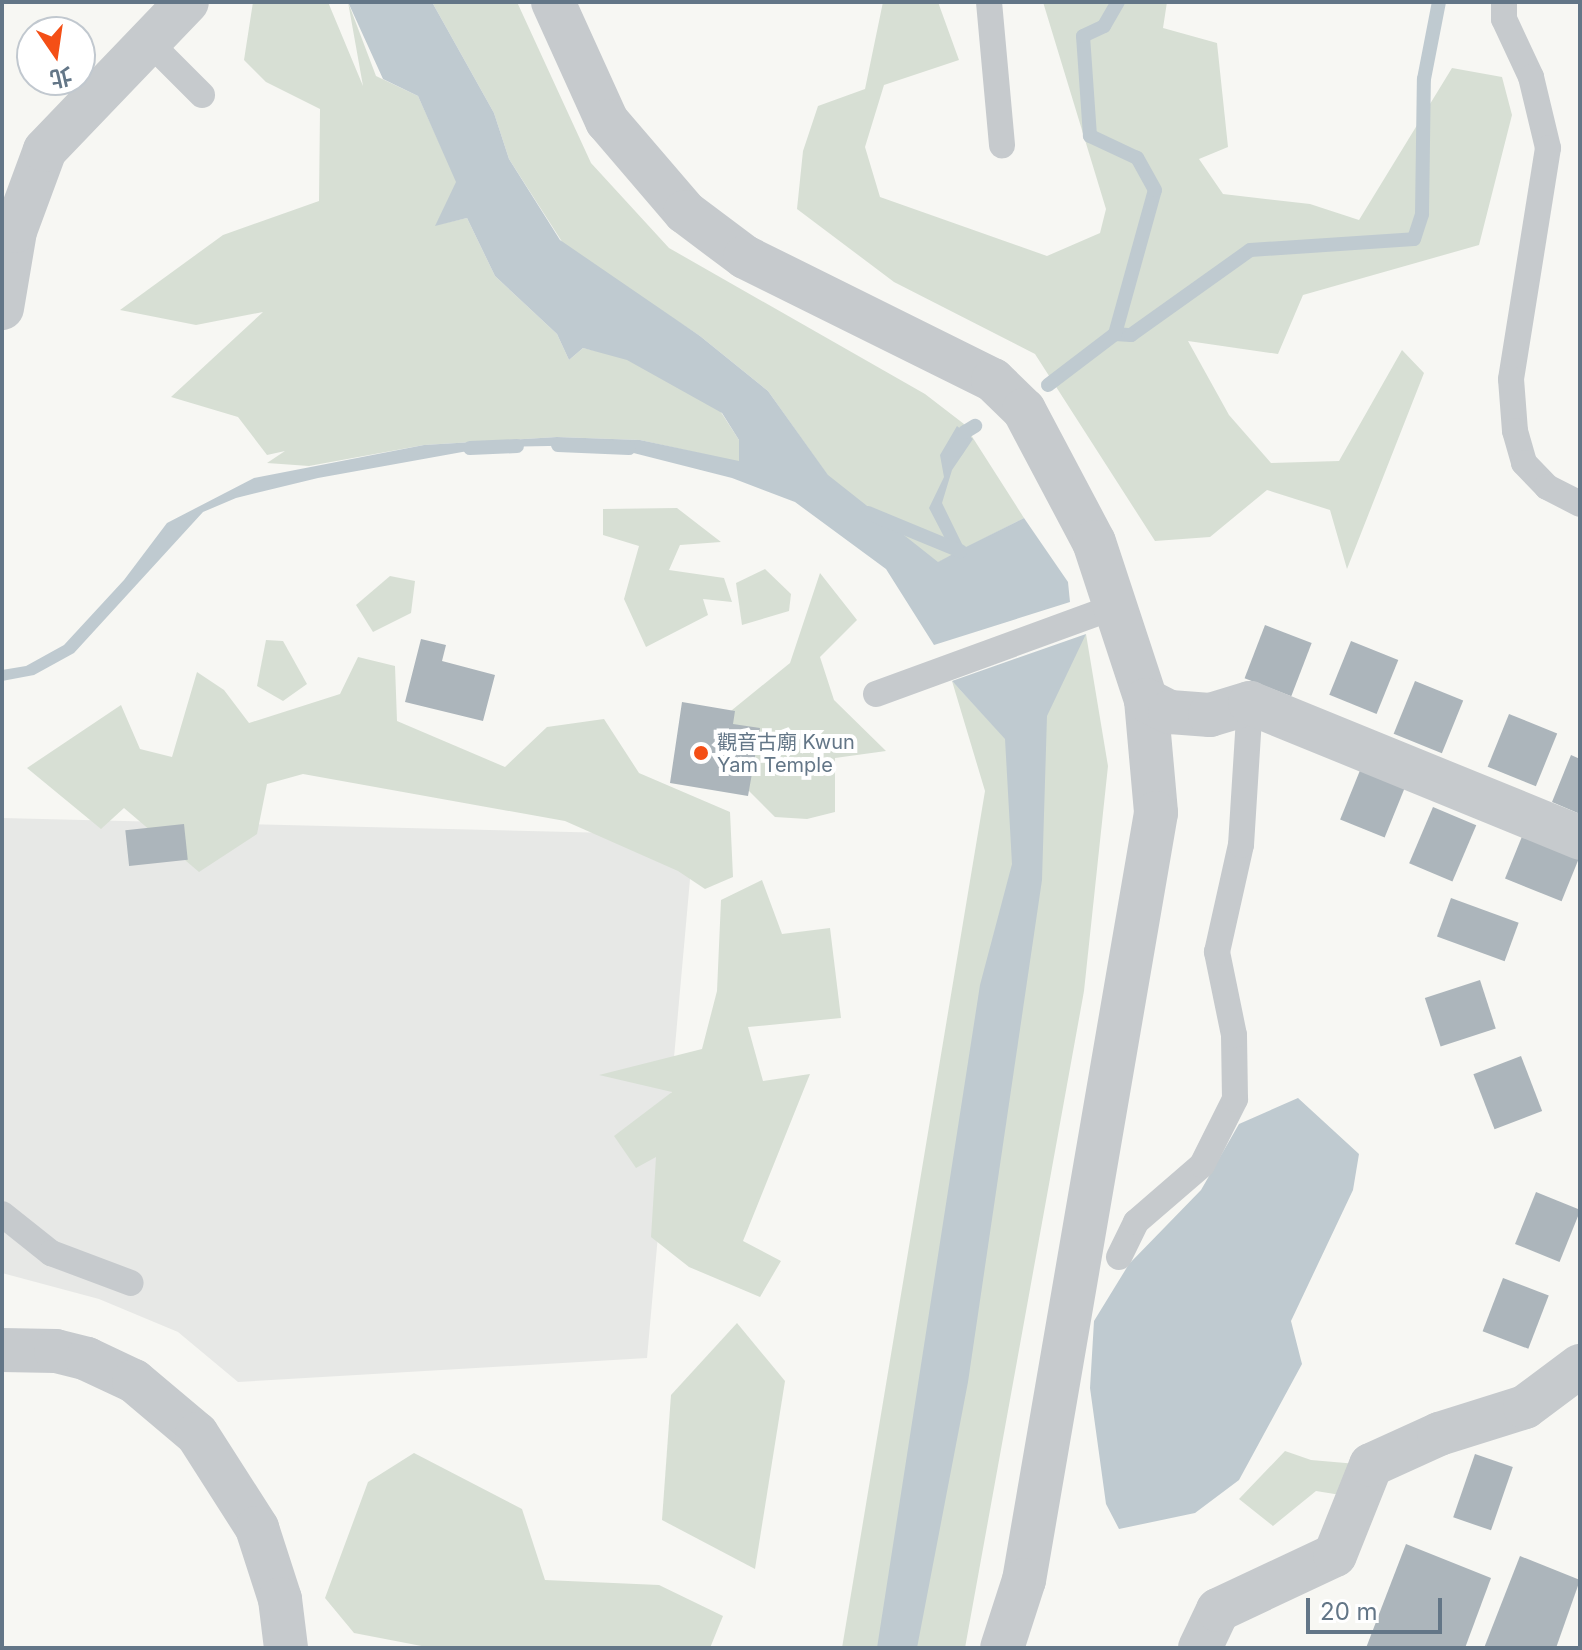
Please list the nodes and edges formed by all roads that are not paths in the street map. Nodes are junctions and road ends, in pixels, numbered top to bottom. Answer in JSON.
{"nodes":[{"id":1,"x":187,"y":2,"type":"edge"},
{"id":2,"x":553,"y":2,"type":"edge"},
{"id":3,"x":989,"y":2,"type":"edge"},
{"id":4,"x":1504,"y":2,"type":"edge"},
{"id":5,"x":149,"y":42,"type":"junction"},
{"id":6,"x":202,"y":95,"type":"dead end"},
{"id":7,"x":1002,"y":145,"type":"dead end"},
{"id":8,"x":2,"y":308,"type":"edge"},
{"id":9,"x":1580,"y":504,"type":"edge"},
{"id":10,"x":1098,"y":614,"type":"junction"},
{"id":11,"x":876,"y":694,"type":"dead end"},
{"id":12,"x":1146,"y":700,"type":"junction"},
{"id":13,"x":1250,"y":703,"type":"junction"},
{"id":14,"x":1580,"y":838,"type":"edge"},
{"id":15,"x":2,"y":1214,"type":"edge"},
{"id":16,"x":1119,"y":1257,"type":"dead end"},
{"id":17,"x":131,"y":1283,"type":"dead end"},
{"id":18,"x":2,"y":1350,"type":"edge"},
{"id":19,"x":1580,"y":1366,"type":"edge"},
{"id":20,"x":286,"y":1648,"type":"edge"},
{"id":21,"x":1002,"y":1648,"type":"edge"},
{"id":22,"x":1200,"y":1648,"type":"edge"}],
"edges":[{"from":1,"to":5,"type":"street"},
{"from":2,"to":10,"type":"street"},
{"from":3,"to":7,"type":"lane"},
{"from":4,"to":9,"type":"lane"},
{"from":5,"to":6,"type":"lane"},
{"from":5,"to":8,"type":"street"},
{"from":10,"to":11,"type":"lane"},
{"from":10,"to":12,"type":"street"},
{"from":12,"to":13,"type":"street"},
{"from":12,"to":21,"type":"street"},
{"from":13,"to":14,"type":"street"},
{"from":13,"to":16,"type":"lane"},
{"from":15,"to":17,"type":"lane"},
{"from":18,"to":20,"type":"street"},
{"from":19,"to":22,"type":"street"}]}
